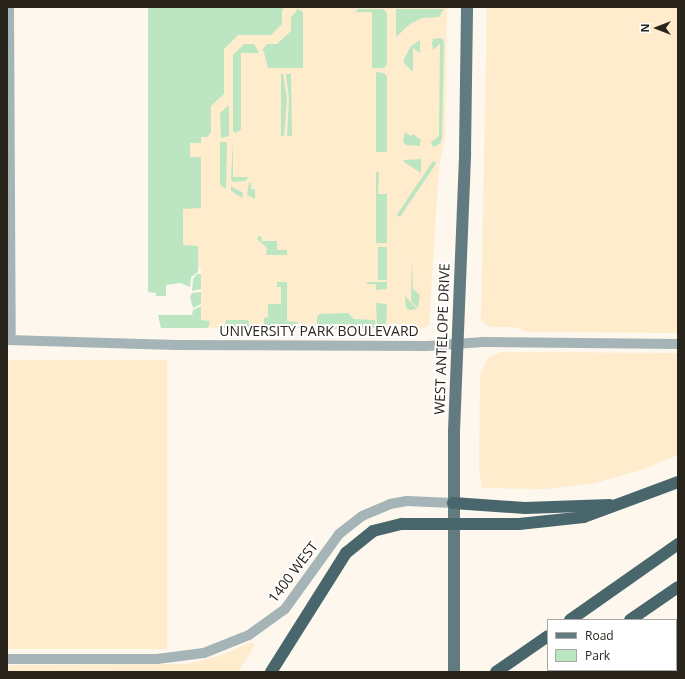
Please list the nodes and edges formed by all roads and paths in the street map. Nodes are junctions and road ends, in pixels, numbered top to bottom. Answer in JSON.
{"nodes":[{"id":1,"x":10,"y":7,"type":"edge"},
{"id":2,"x":467,"y":7,"type":"edge"},
{"id":3,"x":9,"y":84,"type":"edge"},
{"id":4,"x":10,"y":214,"type":"edge"},
{"id":5,"x":9,"y":340,"type":"edge"},
{"id":6,"x":456,"y":344,"type":"junction"},
{"id":7,"x":678,"y":344,"type":"edge"},
{"id":8,"x":678,"y":482,"type":"edge"},
{"id":9,"x":453,"y":503,"type":"junction"},
{"id":10,"x":617,"y":505,"type":"junction"},
{"id":11,"x":453,"y":523,"type":"junction"},
{"id":12,"x":678,"y":544,"type":"edge"},
{"id":13,"x":678,"y":587,"type":"edge"},
{"id":14,"x":571,"y":619,"type":"edge"},
{"id":15,"x":631,"y":619,"type":"edge"},
{"id":16,"x":547,"y":637,"type":"edge"},
{"id":17,"x":7,"y":659,"type":"edge"},
{"id":18,"x":271,"y":672,"type":"edge"},
{"id":19,"x":454,"y":672,"type":"edge"},
{"id":20,"x":496,"y":672,"type":"edge"}],
"edges":[{"from":1,"to":3,"type":"street"},
{"from":2,"to":6,"type":"main road","name":"WEST ANTELOPE DRIVE"},
{"from":3,"to":4,"type":"street"},
{"from":4,"to":5,"type":"street"},
{"from":5,"to":6,"type":"street","name":"UNIVERSITY PARK BOULEVARD"},
{"from":6,"to":7,"type":"street","name":"UNIVERSITY PARK BOULEVARD"},
{"from":6,"to":9,"type":"main road","name":"WEST ANTELOPE DRIVE"},
{"from":8,"to":10,"type":"highway"},
{"from":9,"to":10,"type":"highway"},
{"from":9,"to":11,"type":"main road","name":"WEST ANTELOPE DRIVE"},
{"from":9,"to":17,"type":"street","name":"1400 WEST"},
{"from":10,"to":11,"type":"highway"},
{"from":11,"to":18,"type":"highway"},
{"from":11,"to":19,"type":"main road","name":"WEST ANTELOPE DRIVE"},
{"from":12,"to":14,"type":"highway"},
{"from":13,"to":15,"type":"highway"},
{"from":16,"to":20,"type":"highway"}]}
